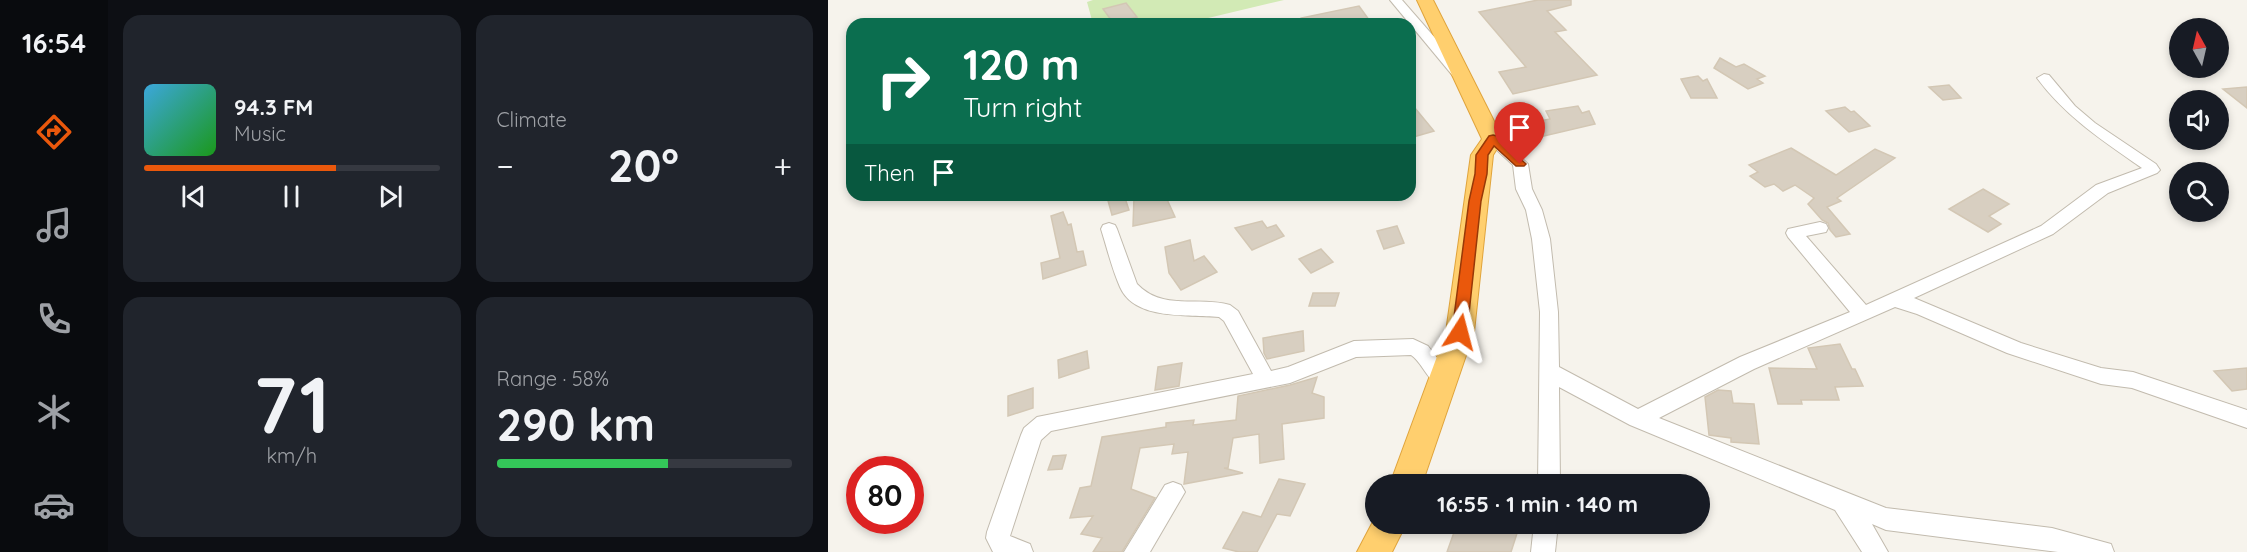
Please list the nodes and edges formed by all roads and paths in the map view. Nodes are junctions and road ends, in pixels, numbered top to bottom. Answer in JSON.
{"nodes":[{"id":1,"x":1396,"y":0,"type":"edge"},
{"id":2,"x":1425,"y":0,"type":"edge"},
{"id":3,"x":1411,"y":18,"type":"edge"},
{"id":4,"x":1416,"y":24,"type":"edge"},
{"id":5,"x":1461,"y":77,"type":"junction"},
{"id":6,"x":2044,"y":78,"type":"dead end"},
{"id":7,"x":1493,"y":139,"type":"junction"},
{"id":8,"x":1820,"y":228,"type":"dead end"},
{"id":9,"x":1109,"y":229,"type":"dead end"},
{"id":10,"x":1892,"y":300,"type":"junction"},
{"id":11,"x":1863,"y":314,"type":"junction"},
{"id":12,"x":1550,"y":372,"type":"junction"},
{"id":13,"x":1266,"y":380,"type":"junction"},
{"id":14,"x":1444,"y":381,"type":"junction"},
{"id":15,"x":1638,"y":419,"type":"junction"},
{"id":16,"x":2247,"y":419,"type":"edge"},
{"id":17,"x":1410,"y":474,"type":"edge"},
{"id":18,"x":1549,"y":474,"type":"edge"},
{"id":19,"x":1173,"y":492,"type":"dead end"},
{"id":20,"x":1843,"y":502,"type":"junction"},
{"id":21,"x":1384,"y":534,"type":"edge"},
{"id":22,"x":1545,"y":534,"type":"edge"},
{"id":23,"x":1021,"y":552,"type":"edge"},
{"id":24,"x":1136,"y":552,"type":"edge"},
{"id":25,"x":1374,"y":552,"type":"edge"},
{"id":26,"x":1543,"y":552,"type":"edge"},
{"id":27,"x":1876,"y":552,"type":"edge"},
{"id":28,"x":2102,"y":552,"type":"edge"}],
"edges":[{"from":1,"to":3,"type":"street"},
{"from":2,"to":5,"type":"highway"},
{"from":4,"to":5,"type":"street"},
{"from":5,"to":7,"type":"highway"},
{"from":6,"to":10,"type":"street"},
{"from":7,"to":12,"type":"street"},
{"from":7,"to":14,"type":"highway"},
{"from":8,"to":11,"type":"street"},
{"from":9,"to":13,"type":"street"},
{"from":10,"to":11,"type":"street"},
{"from":10,"to":16,"type":"street"},
{"from":11,"to":15,"type":"street"},
{"from":12,"to":15,"type":"street"},
{"from":12,"to":18,"type":"street"},
{"from":13,"to":14,"type":"street"},
{"from":13,"to":23,"type":"street"},
{"from":14,"to":17,"type":"highway"},
{"from":15,"to":20,"type":"street"},
{"from":19,"to":24,"type":"street"},
{"from":20,"to":27,"type":"street"},
{"from":20,"to":28,"type":"street"},
{"from":21,"to":25,"type":"highway"},
{"from":22,"to":26,"type":"street"}]}
